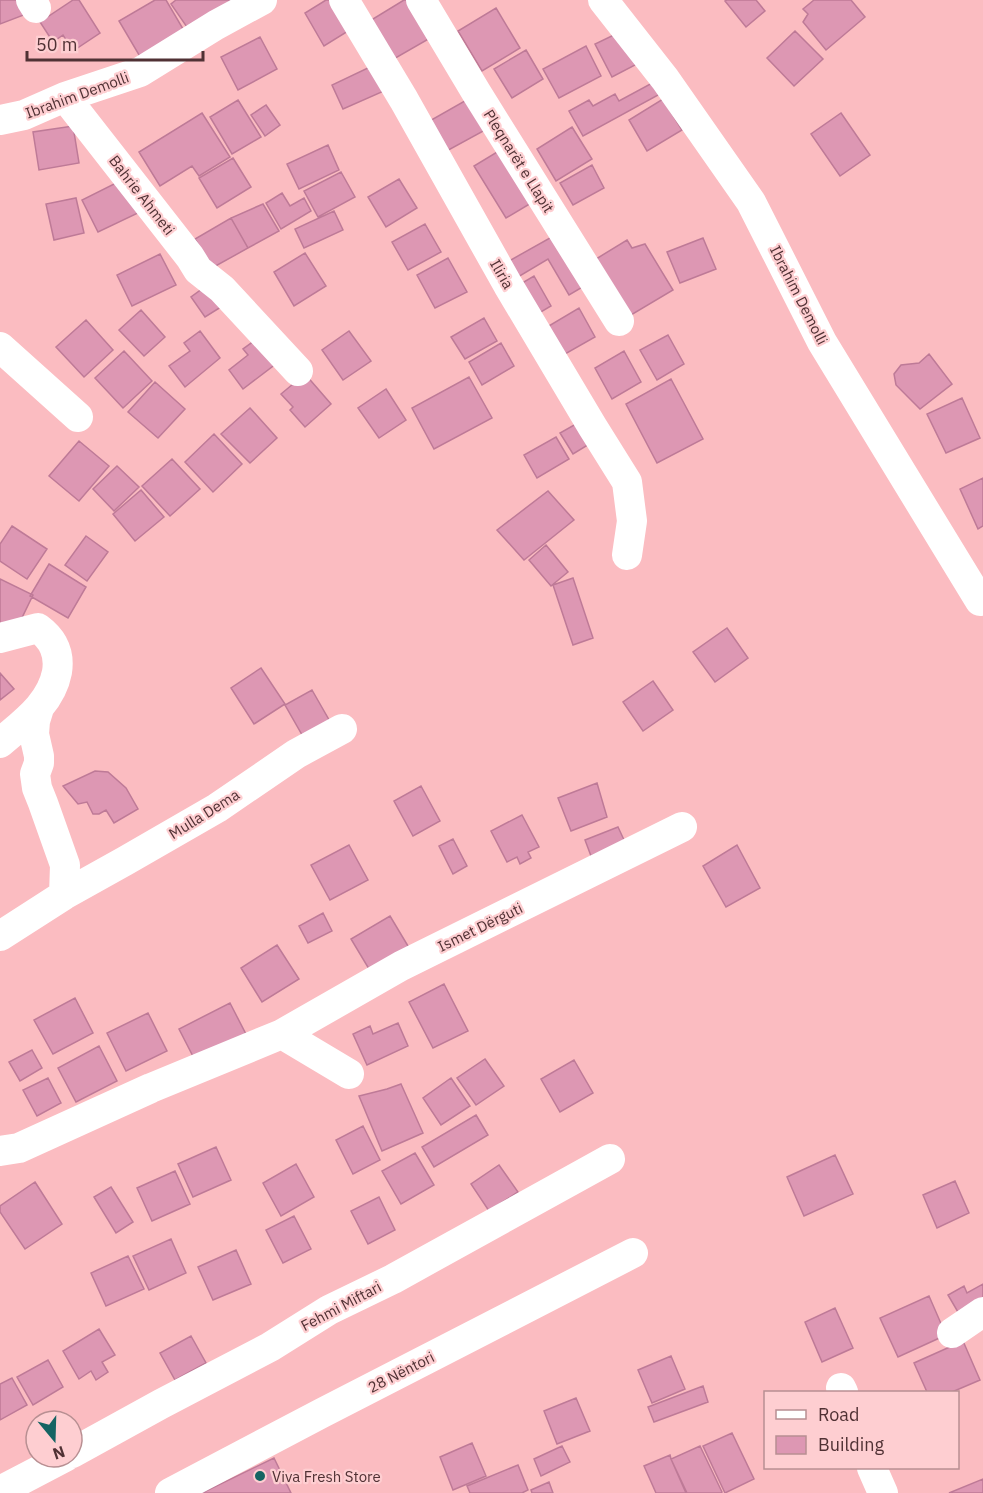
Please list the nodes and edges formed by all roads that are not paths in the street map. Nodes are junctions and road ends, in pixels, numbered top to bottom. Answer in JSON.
{"nodes":[{"id":1,"x":344,"y":0,"type":"edge"},
{"id":2,"x":421,"y":0,"type":"edge"},
{"id":3,"x":603,"y":0,"type":"edge"},
{"id":4,"x":248,"y":3,"type":"edge"},
{"id":5,"x":65,"y":97,"type":"junction"},
{"id":6,"x":0,"y":120,"type":"edge"},
{"id":7,"x":619,"y":321,"type":"dead end"},
{"id":8,"x":0,"y":347,"type":"edge"},
{"id":9,"x":298,"y":370,"type":"dead end"},
{"id":10,"x":78,"y":417,"type":"dead end"},
{"id":11,"x":627,"y":555,"type":"dead end"},
{"id":12,"x":980,"y":601,"type":"dead end"},
{"id":13,"x":0,"y":638,"type":"edge"},
{"id":14,"x":39,"y":708,"type":"junction"},
{"id":15,"x":342,"y":729,"type":"dead end"},
{"id":16,"x":0,"y":744,"type":"edge"},
{"id":17,"x":682,"y":827,"type":"dead end"},
{"id":18,"x":64,"y":895,"type":"junction"},
{"id":19,"x":0,"y":936,"type":"edge"},
{"id":20,"x":282,"y":1034,"type":"junction"},
{"id":21,"x":349,"y":1074,"type":"dead end"},
{"id":22,"x":0,"y":1151,"type":"edge"},
{"id":23,"x":610,"y":1159,"type":"dead end"},
{"id":24,"x":633,"y":1253,"type":"dead end"},
{"id":25,"x":983,"y":1312,"type":"edge"},
{"id":26,"x":952,"y":1333,"type":"dead end"},
{"id":27,"x":84,"y":1446,"type":"edge"},
{"id":28,"x":42,"y":1469,"type":"edge"},
{"id":29,"x":873,"y":1469,"type":"edge"},
{"id":30,"x":0,"y":1491,"type":"edge"},
{"id":31,"x":170,"y":1493,"type":"edge"},
{"id":32,"x":883,"y":1493,"type":"edge"}],
"edges":[{"from":1,"to":11,"type":"street","name":"Iliria"},
{"from":2,"to":7,"type":"street","name":"Pleqnarët e Llapit"},
{"from":3,"to":12,"type":"street","name":"Ibrahim Demolli"},
{"from":4,"to":5,"type":"street","name":"Ibrahim Demolli"},
{"from":5,"to":6,"type":"street","name":"Ibrahim Demolli"},
{"from":5,"to":9,"type":"street","name":"Bahrie Ahmeti"},
{"from":8,"to":10,"type":"street"},
{"from":13,"to":14,"type":"street"},
{"from":14,"to":16,"type":"street"},
{"from":14,"to":18,"type":"street"},
{"from":15,"to":18,"type":"street","name":"Mulla Dema"},
{"from":17,"to":20,"type":"street","name":"Ismet Dërguti"},
{"from":18,"to":19,"type":"street","name":"Mulla Dema"},
{"from":20,"to":21,"type":"street"},
{"from":20,"to":22,"type":"street","name":"Ismet Dërguti"},
{"from":23,"to":27,"type":"street","name":"Fehmi Miftari"},
{"from":24,"to":31,"type":"street","name":"28 Nëntori"},
{"from":25,"to":26,"type":"street"},
{"from":28,"to":30,"type":"street"},
{"from":29,"to":32,"type":"street"}]}
